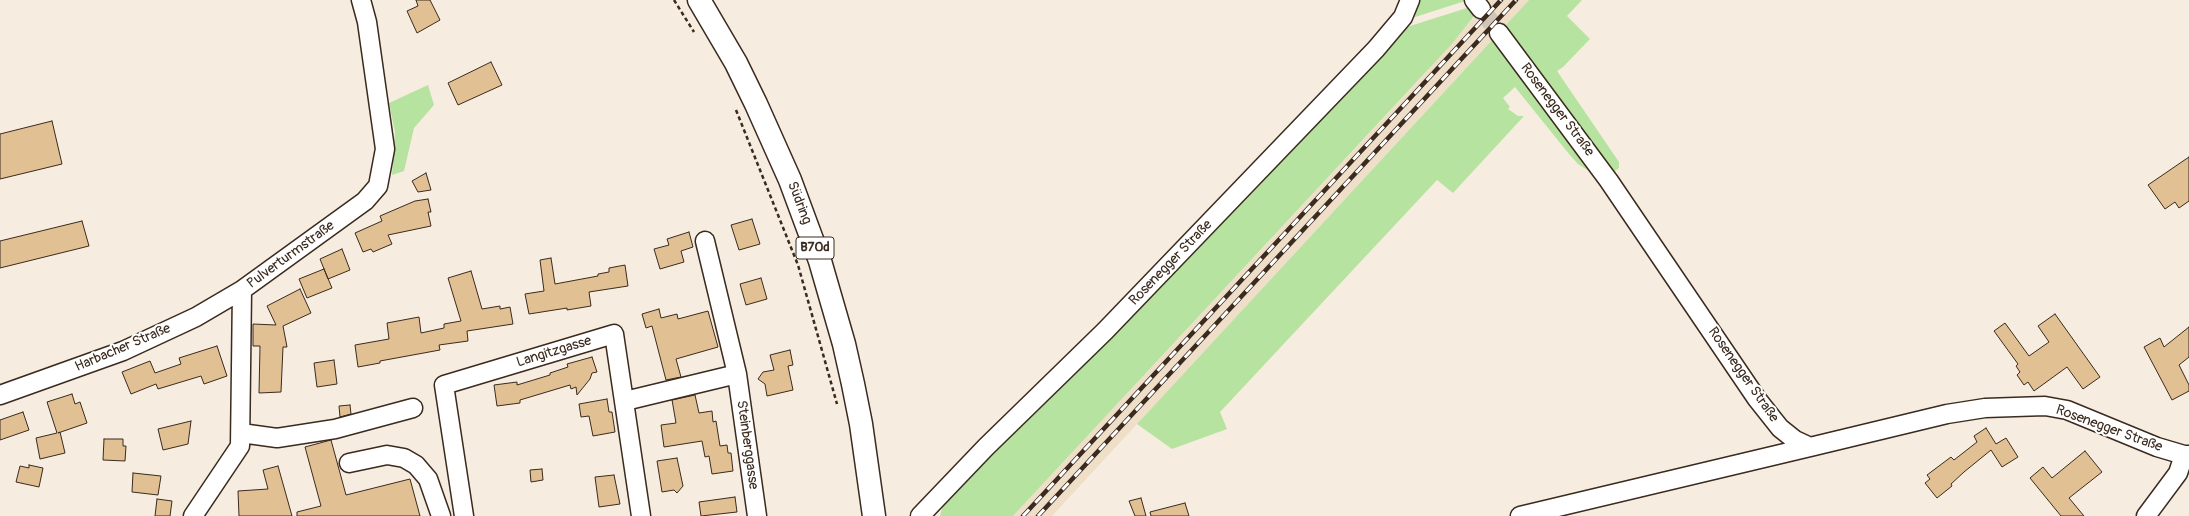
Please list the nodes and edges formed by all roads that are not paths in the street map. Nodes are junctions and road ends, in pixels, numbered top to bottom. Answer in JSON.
{"nodes":[{"id":1,"x":361,"y":0,"type":"edge"},
{"id":2,"x":699,"y":0,"type":"edge"},
{"id":3,"x":1410,"y":0,"type":"edge"},
{"id":4,"x":1499,"y":33,"type":"tunnel mouth"},
{"id":5,"x":704,"y":241,"type":"dead end"},
{"id":6,"x":242,"y":290,"type":"junction"},
{"id":7,"x":737,"y":374,"type":"junction"},
{"id":8,"x":0,"y":395,"type":"edge"},
{"id":9,"x":625,"y":401,"type":"junction"},
{"id":10,"x":413,"y":408,"type":"dead end"},
{"id":11,"x":241,"y":433,"type":"junction"},
{"id":12,"x":1810,"y":447,"type":"junction"},
{"id":13,"x":2187,"y":455,"type":"edge"},
{"id":14,"x":349,"y":463,"type":"dead end"},
{"id":15,"x":194,"y":516,"type":"edge"},
{"id":16,"x":440,"y":516,"type":"edge"},
{"id":17,"x":464,"y":516,"type":"edge"},
{"id":18,"x":641,"y":516,"type":"edge"},
{"id":19,"x":757,"y":516,"type":"edge"},
{"id":20,"x":874,"y":516,"type":"edge"},
{"id":21,"x":920,"y":516,"type":"edge"},
{"id":22,"x":1520,"y":516,"type":"edge"},
{"id":23,"x":2146,"y":516,"type":"edge"}],
"edges":[{"from":1,"to":6,"type":"street","name":"Pulverturmstraße"},
{"from":2,"to":20,"type":"main road","name":"Südring","number":"B70d"},
{"from":3,"to":21,"type":"street","name":"Rosenegger Straße"},
{"from":4,"to":12,"type":"street","name":"Rosenegger Straße"},
{"from":5,"to":7,"type":"street","name":"Steinberggasse"},
{"from":6,"to":8,"type":"street","name":"Harbacher Straße"},
{"from":6,"to":11,"type":"street","name":"Pulverturmstraße"},
{"from":7,"to":9,"type":"street"},
{"from":7,"to":19,"type":"street","name":"Steinberggasse"},
{"from":9,"to":17,"type":"street","name":"Langitzgasse"},
{"from":9,"to":18,"type":"street","name":"Langitzgasse"},
{"from":10,"to":11,"type":"street"},
{"from":11,"to":15,"type":"street","name":"Pulverturmstraße"},
{"from":12,"to":13,"type":"street","name":"Rosenegger Straße"},
{"from":12,"to":22,"type":"street"},
{"from":13,"to":23,"type":"street"},
{"from":14,"to":16,"type":"street"}]}
